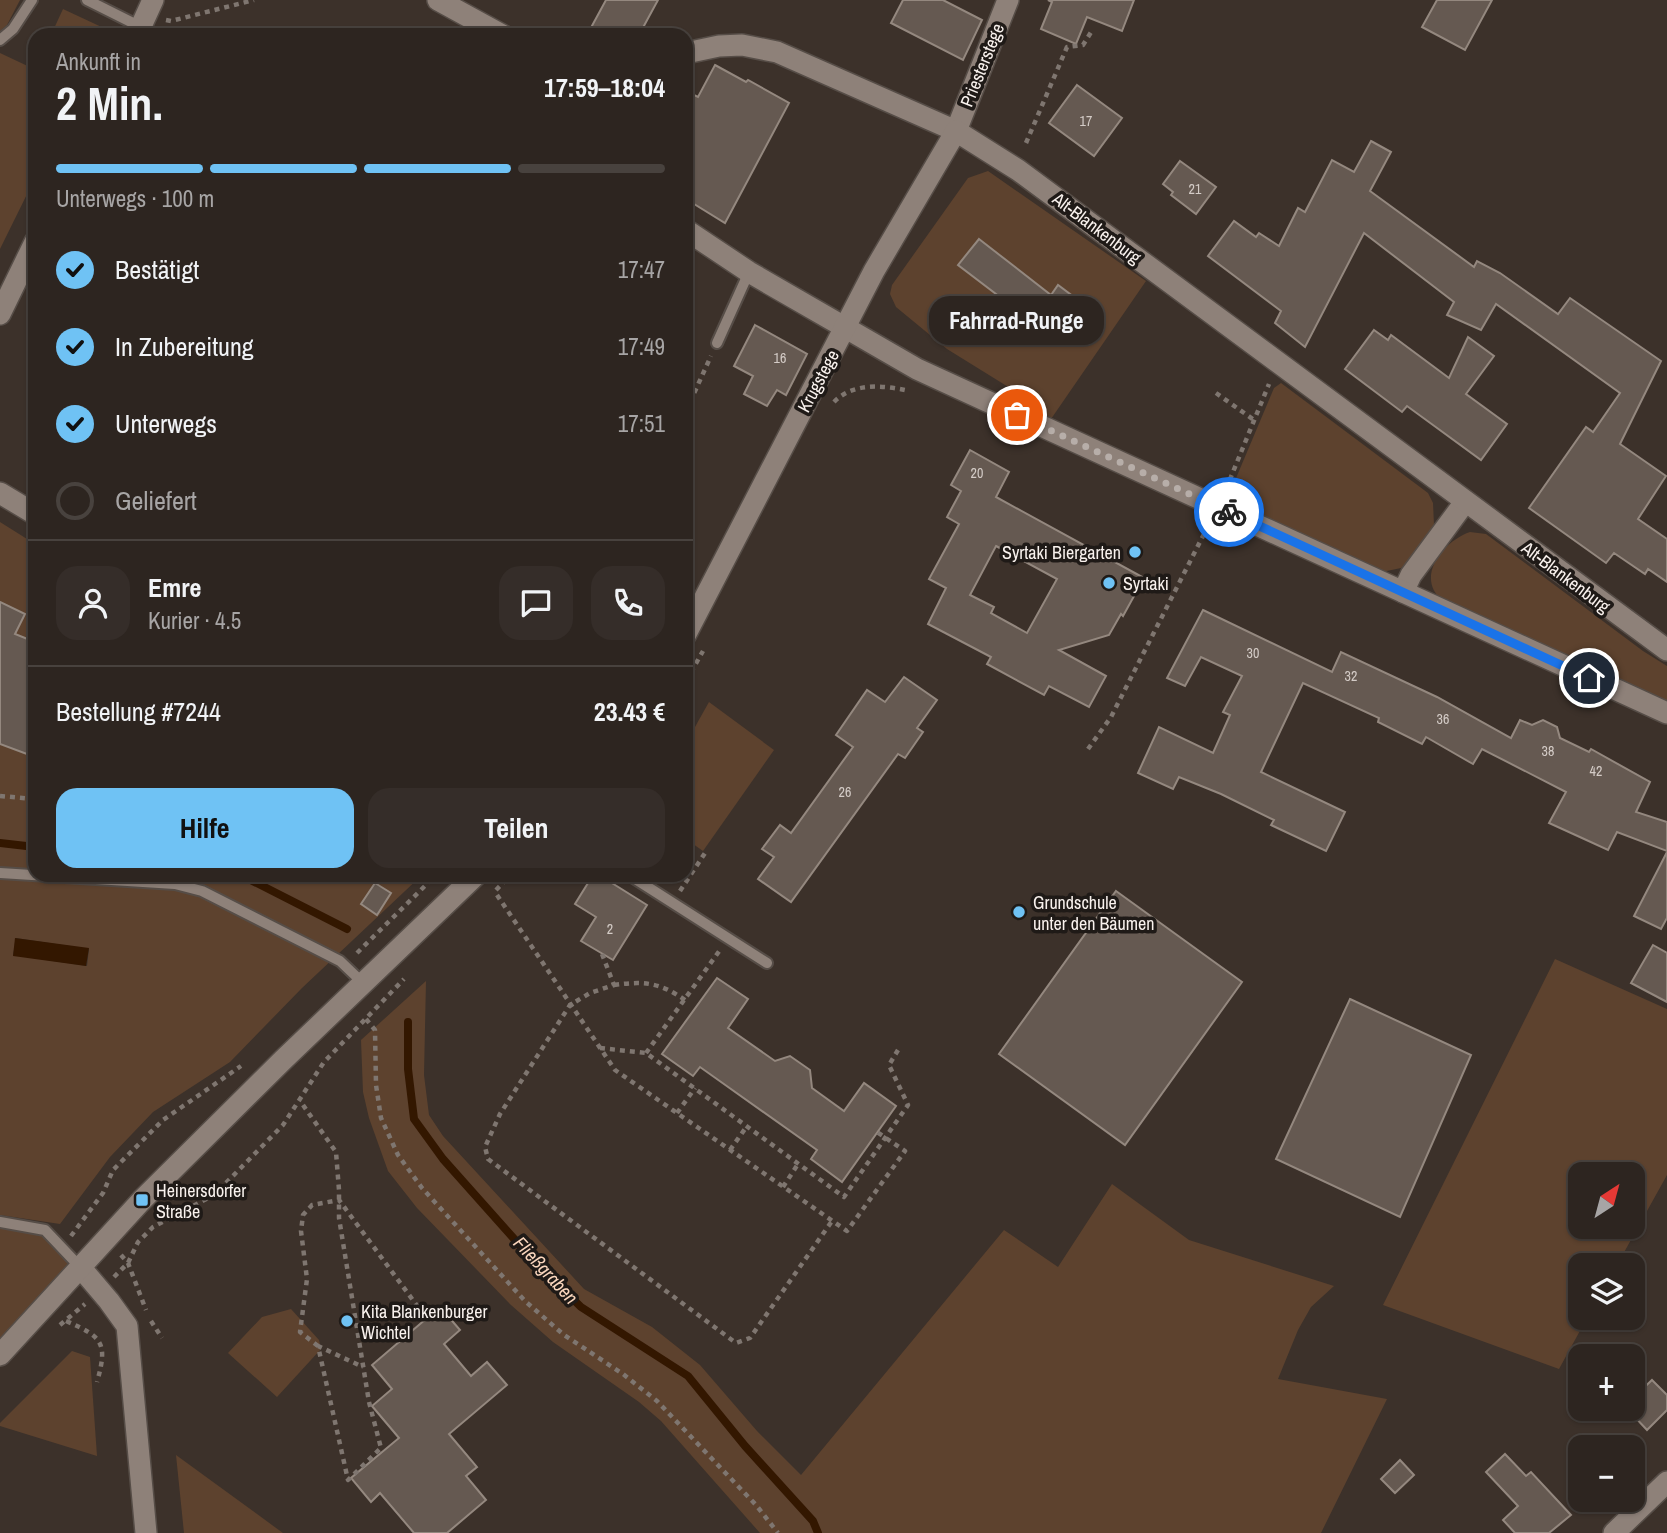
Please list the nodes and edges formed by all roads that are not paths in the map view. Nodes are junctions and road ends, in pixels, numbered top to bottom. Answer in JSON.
{"nodes":[{"id":1,"x":32,"y":0,"type":"edge"},
{"id":2,"x":87,"y":0,"type":"edge"},
{"id":3,"x":438,"y":0,"type":"edge"},
{"id":4,"x":1008,"y":0,"type":"edge"},
{"id":5,"x":144,"y":19,"type":"edge"},
{"id":6,"x":489,"y":28,"type":"edge"},
{"id":7,"x":0,"y":40,"type":"edge"},
{"id":8,"x":693,"y":52,"type":"edge"},
{"id":9,"x":956,"y":131,"type":"junction"},
{"id":10,"x":693,"y":235,"type":"edge"},
{"id":11,"x":28,"y":256,"type":"edge"},
{"id":12,"x":749,"y":271,"type":"junction"},
{"id":13,"x":0,"y":314,"type":"edge"},
{"id":14,"x":846,"y":328,"type":"junction"},
{"id":15,"x":717,"y":343,"type":"road end"},
{"id":16,"x":0,"y":493,"type":"edge"},
{"id":17,"x":1465,"y":502,"type":"junction"},
{"id":18,"x":28,"y":510,"type":"edge"},
{"id":19,"x":1403,"y":592,"type":"junction"},
{"id":20,"x":693,"y":621,"type":"edge"},
{"id":21,"x":1667,"y":650,"type":"edge"},
{"id":22,"x":1667,"y":713,"type":"edge"},
{"id":23,"x":0,"y":873,"type":"edge"},
{"id":24,"x":28,"y":875,"type":"edge"},
{"id":25,"x":143,"y":882,"type":"edge"},
{"id":26,"x":469,"y":882,"type":"edge"},
{"id":27,"x":640,"y":882,"type":"edge"},
{"id":28,"x":767,"y":963,"type":"dead end"},
{"id":29,"x":362,"y":982,"type":"junction"},
{"id":30,"x":0,"y":1222,"type":"edge"},
{"id":31,"x":81,"y":1268,"type":"junction"},
{"id":32,"x":0,"y":1355,"type":"edge"},
{"id":33,"x":1667,"y":1482,"type":"edge"},
{"id":34,"x":146,"y":1533,"type":"edge"},
{"id":35,"x":1614,"y":1533,"type":"edge"}],
"edges":[{"from":1,"to":7,"type":"lane"},
{"from":2,"to":5,"type":"lane"},
{"from":3,"to":6,"type":"main road"},
{"from":4,"to":9,"type":"main road","name":"Priesterstege"},
{"from":8,"to":9,"type":"main road","name":"Alt-Blankenburg"},
{"from":9,"to":14,"type":"main road","name":"Krugstege"},
{"from":9,"to":17,"type":"main road","name":"Alt-Blankenburg"},
{"from":10,"to":12,"type":"main road"},
{"from":11,"to":13,"type":"main road"},
{"from":12,"to":14,"type":"main road"},
{"from":12,"to":15,"type":"lane"},
{"from":14,"to":19,"type":"main road"},
{"from":14,"to":20,"type":"main road","name":"Krugstege"},
{"from":16,"to":18,"type":"main road"},
{"from":17,"to":19,"type":"main road"},
{"from":17,"to":21,"type":"main road","name":"Alt-Blankenburg"},
{"from":19,"to":22,"type":"main road"},
{"from":23,"to":24,"type":"lane"},
{"from":25,"to":29,"type":"lane"},
{"from":26,"to":29,"type":"main road"},
{"from":27,"to":28,"type":"lane"},
{"from":29,"to":31,"type":"main road"},
{"from":30,"to":31,"type":"lane"},
{"from":31,"to":32,"type":"main road"},
{"from":31,"to":34,"type":"main road"},
{"from":33,"to":35,"type":"main road"}]}
